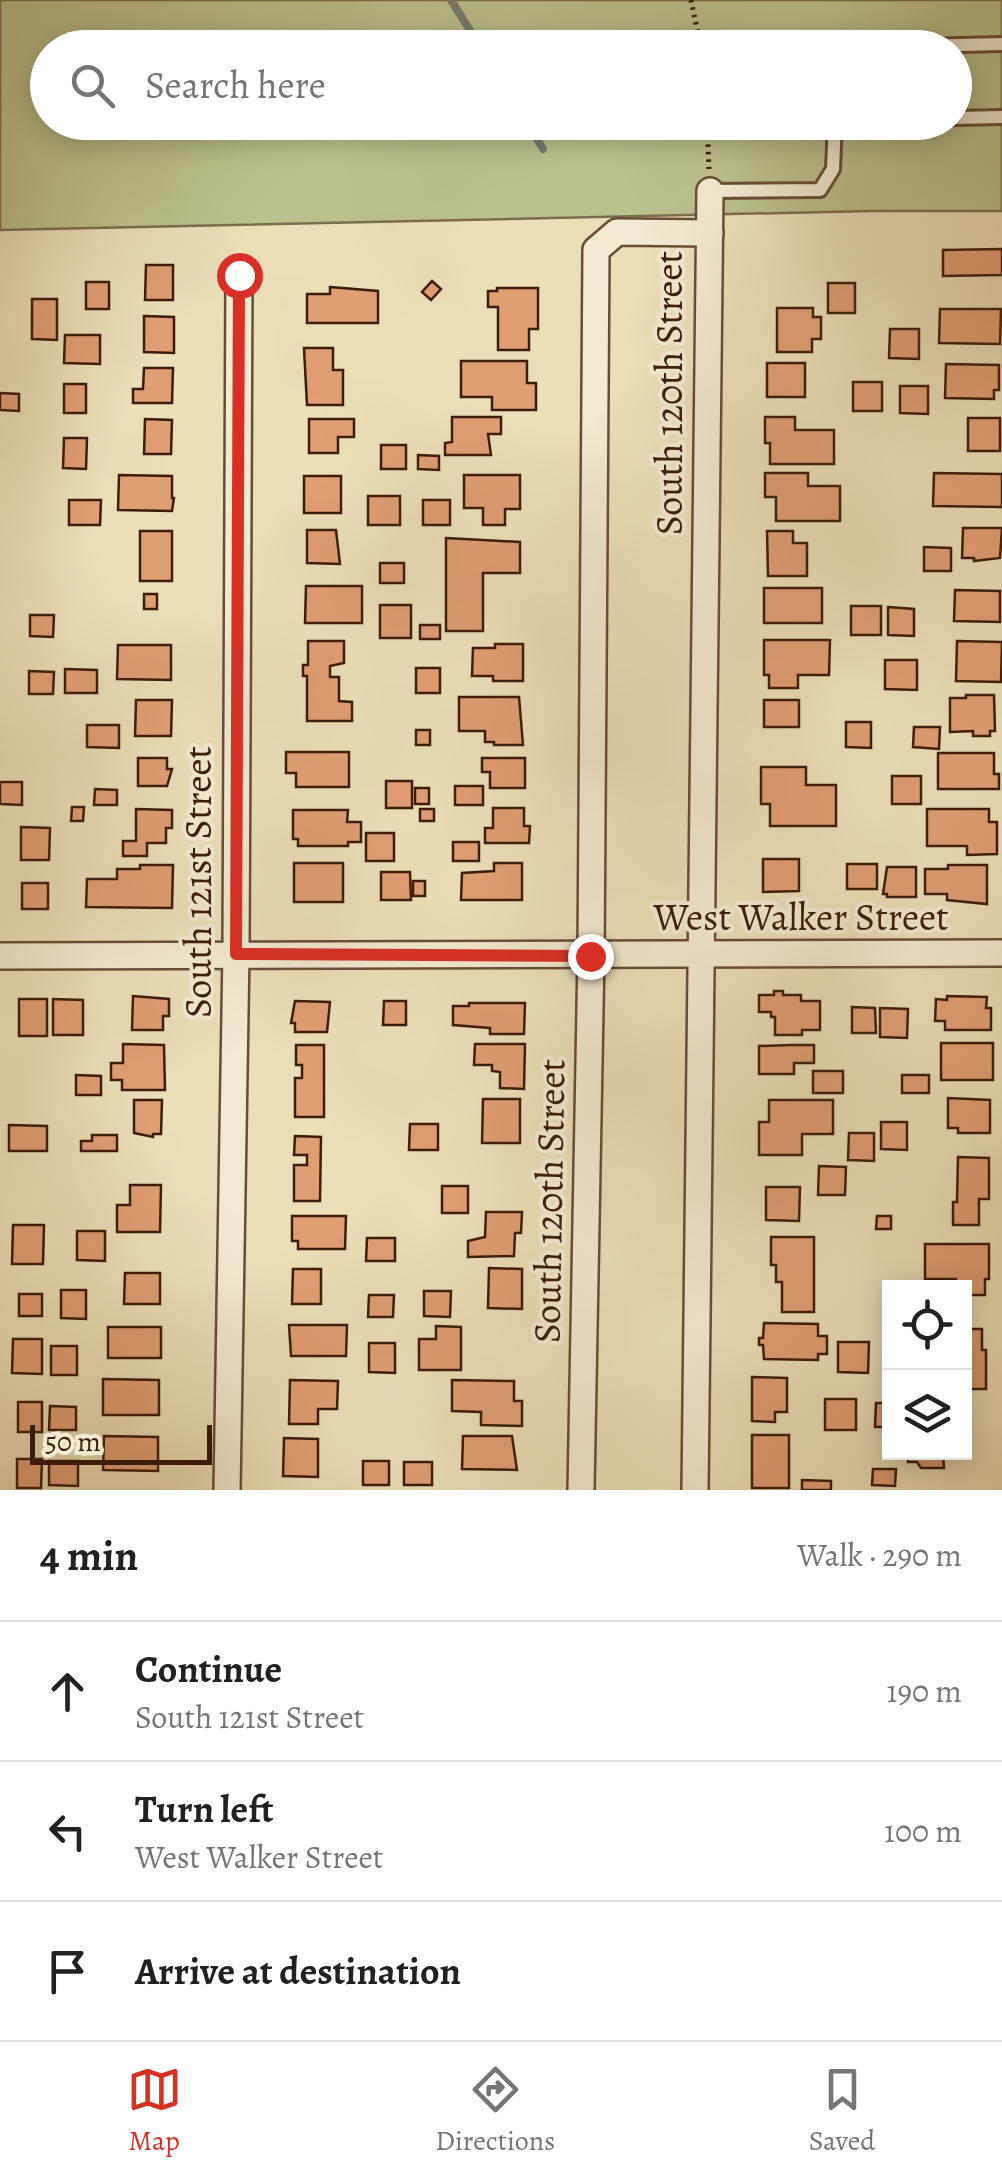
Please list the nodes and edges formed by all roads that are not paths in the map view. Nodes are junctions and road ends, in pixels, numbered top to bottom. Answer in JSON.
{"nodes":[{"id":1,"x":1002,"y":44,"type":"edge"},
{"id":2,"x":972,"y":45,"type":"edge"},
{"id":3,"x":1002,"y":117,"type":"edge"},
{"id":4,"x":972,"y":118,"type":"edge"},
{"id":5,"x":835,"y":140,"type":"edge"},
{"id":6,"x":710,"y":190,"type":"joint"},
{"id":7,"x":710,"y":233,"type":"junction"},
{"id":8,"x":239,"y":275,"type":"dead end"},
{"id":9,"x":236,"y":954,"type":"junction"},
{"id":10,"x":703,"y":954,"type":"junction"},
{"id":11,"x":1002,"y":954,"type":"edge"},
{"id":12,"x":0,"y":956,"type":"edge"},
{"id":13,"x":590,"y":956,"type":"junction"},
{"id":14,"x":226,"y":1490,"type":"edge"},
{"id":15,"x":581,"y":1490,"type":"edge"},
{"id":16,"x":695,"y":1490,"type":"edge"}],
"edges":[{"from":1,"to":2,"type":"lane"},
{"from":3,"to":4,"type":"lane"},
{"from":5,"to":6,"type":"lane"},
{"from":6,"to":7,"type":"street"},
{"from":7,"to":10,"type":"street","name":"South 120th Street"},
{"from":7,"to":13,"type":"street","name":"South 120th Street"},
{"from":8,"to":9,"type":"street","name":"South 121st Street"},
{"from":9,"to":12,"type":"street","name":"West Walker Street"},
{"from":9,"to":13,"type":"street","name":"West Walker Street"},
{"from":9,"to":14,"type":"street","name":"South 121st Street"},
{"from":10,"to":11,"type":"street","name":"West Walker Street"},
{"from":10,"to":13,"type":"street","name":"West Walker Street"},
{"from":10,"to":16,"type":"street","name":"South 120th Street"},
{"from":13,"to":15,"type":"street","name":"South 120th Street"}]}
